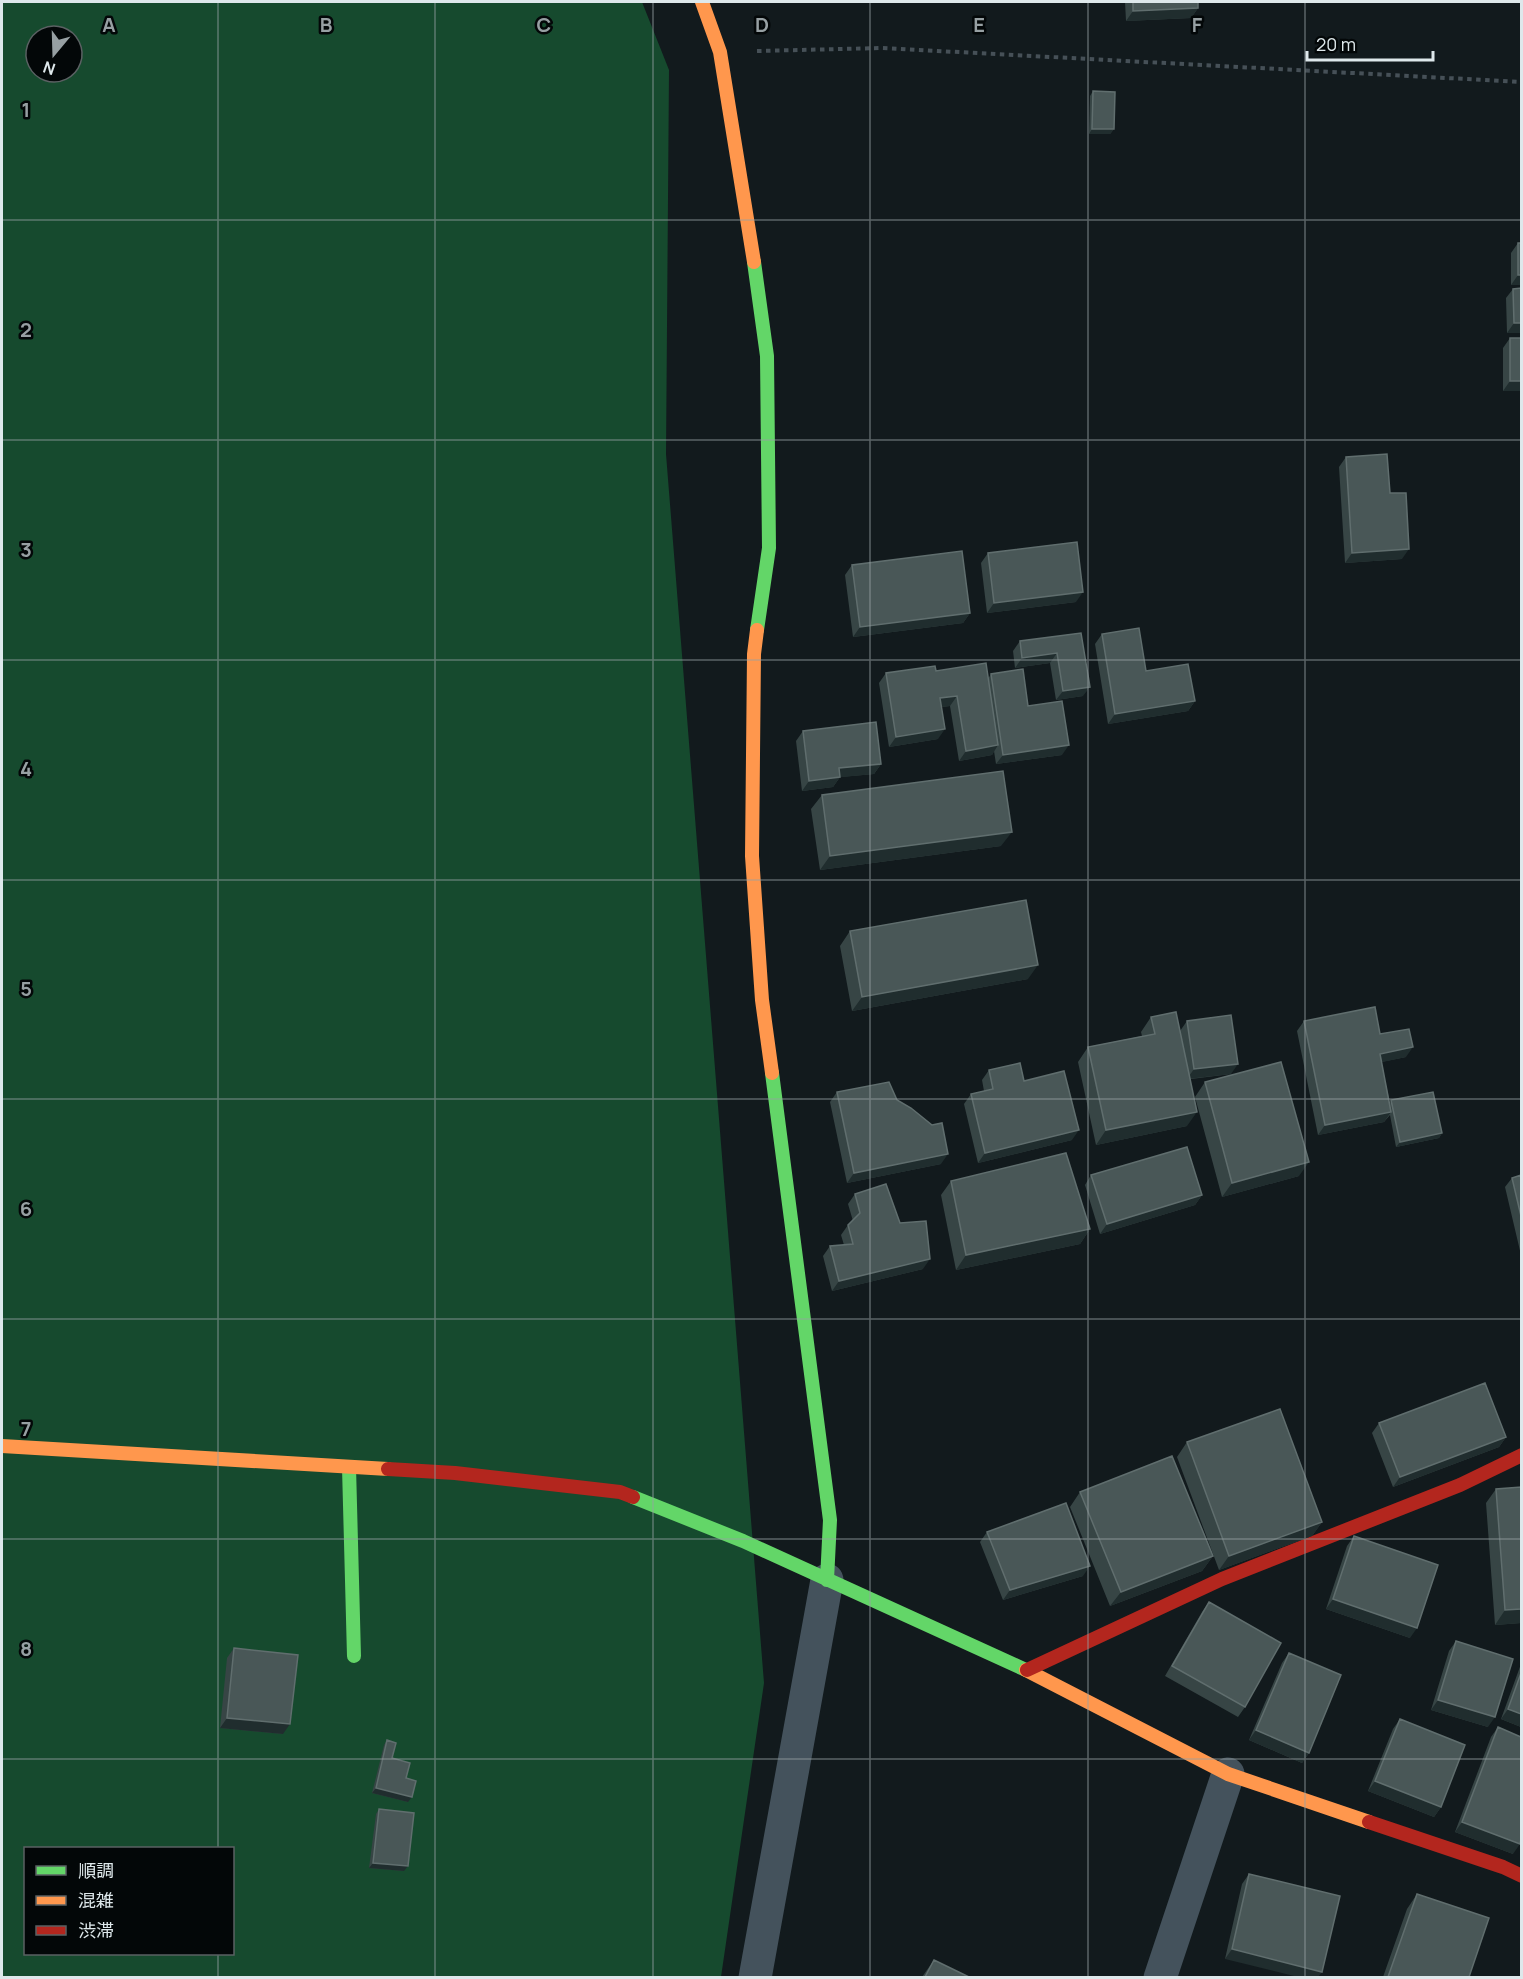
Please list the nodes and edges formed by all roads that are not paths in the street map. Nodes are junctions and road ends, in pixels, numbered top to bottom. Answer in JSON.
{"nodes":[{"id":1,"x":702,"y":2,"type":"edge"},
{"id":2,"x":2,"y":1446,"type":"edge"},
{"id":3,"x":1521,"y":1455,"type":"edge"},
{"id":4,"x":349,"y":1467,"type":"junction"},
{"id":5,"x":826,"y":1580,"type":"junction"},
{"id":6,"x":354,"y":1656,"type":"dead end"},
{"id":7,"x":1027,"y":1670,"type":"junction"},
{"id":8,"x":1228,"y":1774,"type":"junction"},
{"id":9,"x":1521,"y":1876,"type":"edge"},
{"id":10,"x":755,"y":1977,"type":"edge"},
{"id":11,"x":1160,"y":1977,"type":"edge"}],
"edges":[{"from":1,"to":5,"type":"street"},
{"from":2,"to":4,"type":"street"},
{"from":3,"to":7,"type":"street"},
{"from":4,"to":5,"type":"street"},
{"from":4,"to":6,"type":"street"},
{"from":5,"to":7,"type":"street"},
{"from":5,"to":10,"type":"street"},
{"from":7,"to":8,"type":"street"},
{"from":8,"to":9,"type":"street"},
{"from":8,"to":11,"type":"street"}]}
